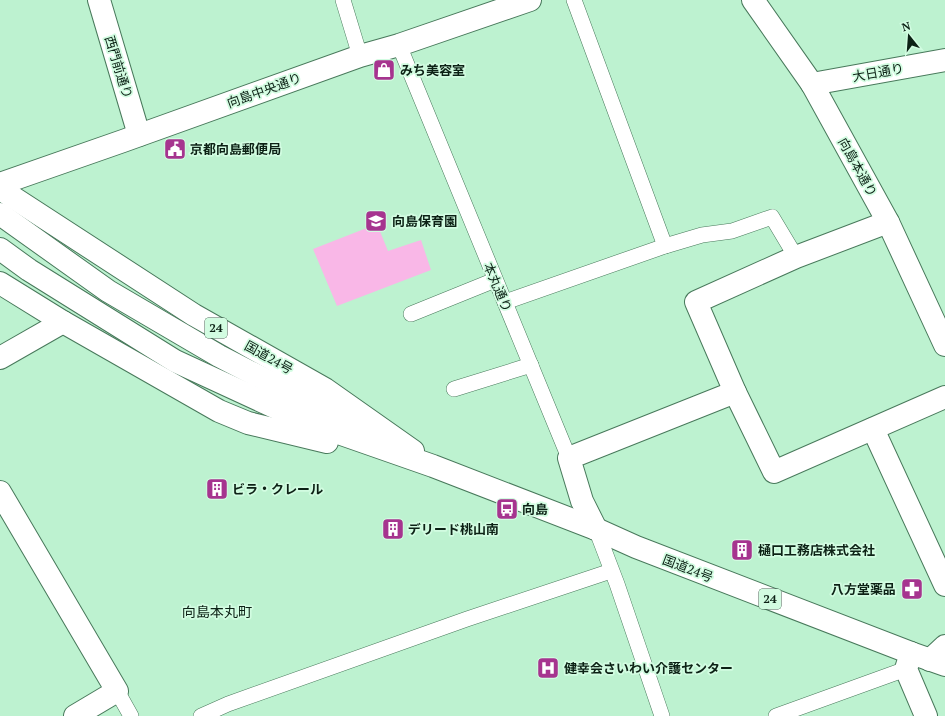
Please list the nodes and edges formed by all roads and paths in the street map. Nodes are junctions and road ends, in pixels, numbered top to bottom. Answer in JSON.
{"nodes":[{"id":1,"x":99,"y":0,"type":"edge"},
{"id":2,"x":343,"y":0,"type":"edge"},
{"id":3,"x":529,"y":0,"type":"edge"},
{"id":4,"x":574,"y":0,"type":"edge"},
{"id":5,"x":753,"y":0,"type":"edge"},
{"id":6,"x":399,"y":44,"type":"junction"},
{"id":7,"x":360,"y":56,"type":"junction"},
{"id":8,"x":945,"y":60,"type":"edge"},
{"id":9,"x":812,"y":84,"type":"junction"},
{"id":10,"x":140,"y":135,"type":"junction"},
{"id":11,"x":0,"y":184,"type":"edge"},
{"id":12,"x":0,"y":189,"type":"edge"},
{"id":13,"x":6,"y":219,"type":"edge"},
{"id":14,"x":888,"y":222,"type":"junction"},
{"id":15,"x":665,"y":246,"type":"junction"},
{"id":16,"x":0,"y":249,"type":"edge"},
{"id":17,"x":796,"y":257,"type":"junction"},
{"id":18,"x":495,"y":280,"type":"junction"},
{"id":19,"x":0,"y":283,"type":"edge"},
{"id":20,"x":505,"y":302,"type":"junction"},
{"id":21,"x":411,"y":314,"type":"dead end"},
{"id":22,"x":63,"y":322,"type":"junction"},
{"id":23,"x":945,"y":345,"type":"edge"},
{"id":24,"x":0,"y":358,"type":"edge"},
{"id":25,"x":531,"y":365,"type":"junction"},
{"id":26,"x":454,"y":389,"type":"dead end"},
{"id":27,"x":735,"y":392,"type":"junction"},
{"id":28,"x":945,"y":397,"type":"edge"},
{"id":29,"x":873,"y":429,"type":"junction"},
{"id":30,"x":569,"y":458,"type":"junction"},
{"id":31,"x":433,"y":466,"type":"junction"},
{"id":32,"x":0,"y":492,"type":"edge"},
{"id":33,"x":596,"y":529,"type":"junction"},
{"id":34,"x":611,"y":571,"type":"junction"},
{"id":35,"x":945,"y":585,"type":"edge"},
{"id":36,"x":927,"y":659,"type":"edge"},
{"id":37,"x":117,"y":691,"type":"junction"},
{"id":38,"x":75,"y":716,"type":"edge"},
{"id":39,"x":130,"y":716,"type":"edge"},
{"id":40,"x":201,"y":716,"type":"edge"},
{"id":41,"x":662,"y":716,"type":"edge"},
{"id":42,"x":776,"y":716,"type":"edge"},
{"id":43,"x":926,"y":716,"type":"edge"}],
"edges":[{"from":1,"to":10,"type":"main road","name":"西門前通り"},
{"from":2,"to":7,"type":"lane"},
{"from":3,"to":6,"type":"main road","name":"向島中央通り"},
{"from":4,"to":15,"type":"lane"},
{"from":5,"to":9,"type":"main road","name":"向島本通り"},
{"from":6,"to":7,"type":"main road","name":"向島中央通り"},
{"from":6,"to":18,"type":"lane","name":"本丸通り"},
{"from":7,"to":10,"type":"main road","name":"向島中央通り"},
{"from":8,"to":9,"type":"main road","name":"大日通り"},
{"from":9,"to":14,"type":"main road","name":"向島本通り"},
{"from":10,"to":11,"type":"main road","name":"向島中央通り"},
{"from":12,"to":31,"type":"main road","name":"国道24号","number":"24"},
{"from":13,"to":31,"type":"main road","name":"国道24号","number":"24"},
{"from":14,"to":17,"type":"main road"},
{"from":14,"to":23,"type":"main road","name":"向島本通り"},
{"from":15,"to":17,"type":"lane"},
{"from":15,"to":20,"type":"lane"},
{"from":16,"to":31,"type":"main road","name":"国道24号","number":"24"},
{"from":17,"to":27,"type":"main road"},
{"from":18,"to":20,"type":"lane","name":"本丸通り"},
{"from":18,"to":21,"type":"lane"},
{"from":19,"to":22,"type":"main road","name":"国道24号","number":"24"},
{"from":20,"to":25,"type":"lane","name":"本丸通り"},
{"from":22,"to":24,"type":"main road"},
{"from":22,"to":31,"type":"main road","name":"国道24号","number":"24"},
{"from":25,"to":26,"type":"lane"},
{"from":25,"to":30,"type":"lane","name":"本丸通り"},
{"from":27,"to":29,"type":"main road"},
{"from":27,"to":30,"type":"main road"},
{"from":28,"to":29,"type":"main road"},
{"from":29,"to":35,"type":"main road"},
{"from":30,"to":33,"type":"main road","name":"本丸通り"},
{"from":31,"to":33,"type":"main road","name":"国道24号","number":"24"},
{"from":32,"to":37,"type":"main road"},
{"from":33,"to":34,"type":"lane"},
{"from":33,"to":36,"type":"main road","name":"国道24号","number":"24"},
{"from":34,"to":40,"type":"lane"},
{"from":34,"to":41,"type":"lane"},
{"from":36,"to":42,"type":"lane"},
{"from":36,"to":43,"type":"main road"},
{"from":37,"to":38,"type":"main road"},
{"from":37,"to":39,"type":"lane"}]}
